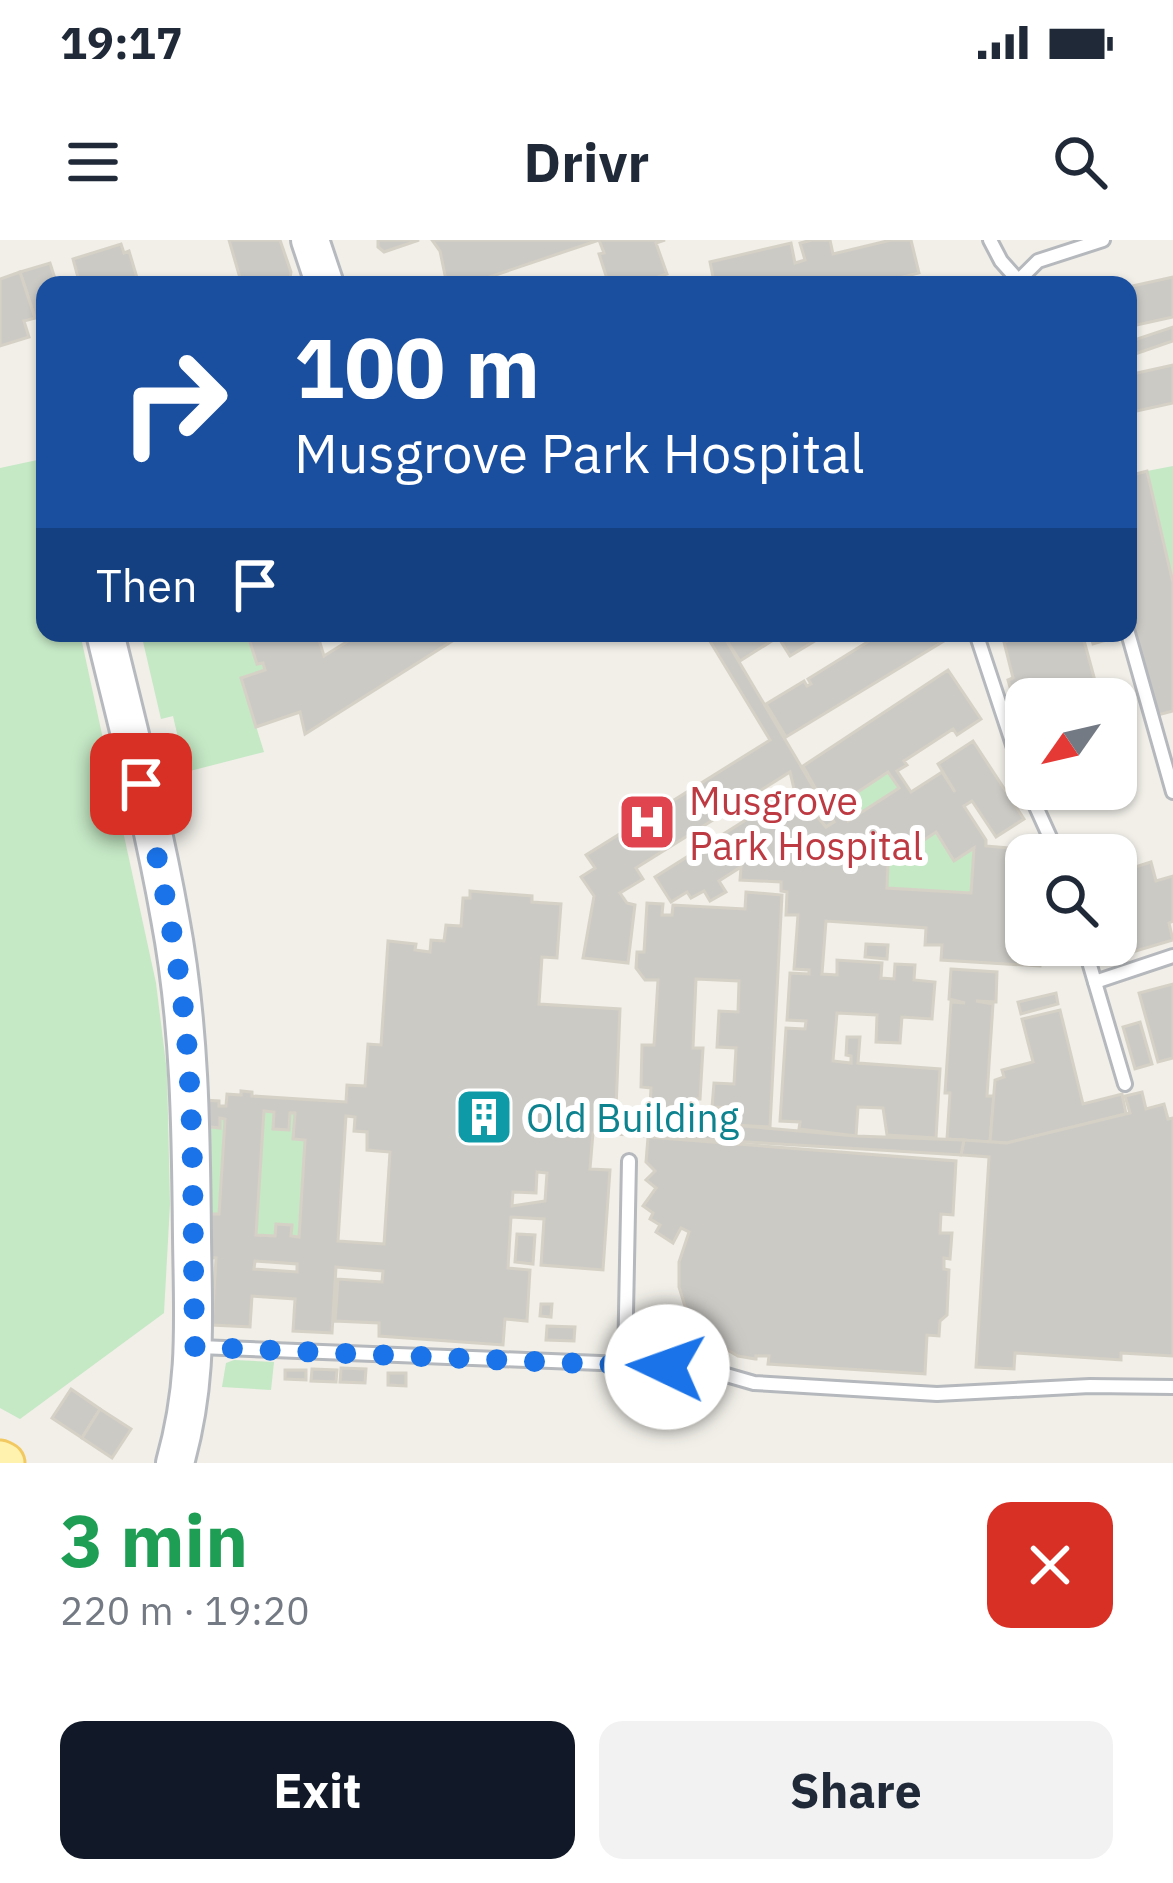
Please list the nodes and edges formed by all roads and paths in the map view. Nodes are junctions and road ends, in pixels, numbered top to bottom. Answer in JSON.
{"nodes":[{"id":1,"x":310,"y":240,"type":"edge"},
{"id":2,"x":990,"y":240,"type":"edge"},
{"id":3,"x":1102,"y":240,"type":"edge"},
{"id":4,"x":322,"y":276,"type":"edge"},
{"id":5,"x":1012,"y":276,"type":"edge"},
{"id":6,"x":1022,"y":276,"type":"edge"},
{"id":7,"x":107,"y":642,"type":"edge"},
{"id":8,"x":979,"y":642,"type":"edge"},
{"id":9,"x":1131,"y":642,"type":"edge"},
{"id":10,"x":1005,"y":720,"type":"edge"},
{"id":11,"x":1173,"y":792,"type":"edge"},
{"id":12,"x":1173,"y":956,"type":"edge"},
{"id":13,"x":1090,"y":966,"type":"edge"},
{"id":14,"x":1095,"y":982,"type":"junction"},
{"id":15,"x":1125,"y":1084,"type":"dead end"},
{"id":16,"x":629,"y":1161,"type":"dead end"},
{"id":17,"x":195,"y":1347,"type":"junction"},
{"id":18,"x":625,"y":1364,"type":"junction"},
{"id":19,"x":1173,"y":1387,"type":"edge"},
{"id":20,"x":176,"y":1463,"type":"edge"}],
"edges":[{"from":1,"to":4,"type":"street"},
{"from":2,"to":5,"type":"lane"},
{"from":3,"to":6,"type":"lane"},
{"from":7,"to":17,"type":"street"},
{"from":8,"to":10,"type":"lane"},
{"from":9,"to":11,"type":"lane"},
{"from":12,"to":14,"type":"lane"},
{"from":13,"to":14,"type":"lane"},
{"from":14,"to":15,"type":"lane"},
{"from":16,"to":18,"type":"lane"},
{"from":17,"to":18,"type":"lane"},
{"from":17,"to":20,"type":"street"},
{"from":18,"to":19,"type":"lane"}]}
